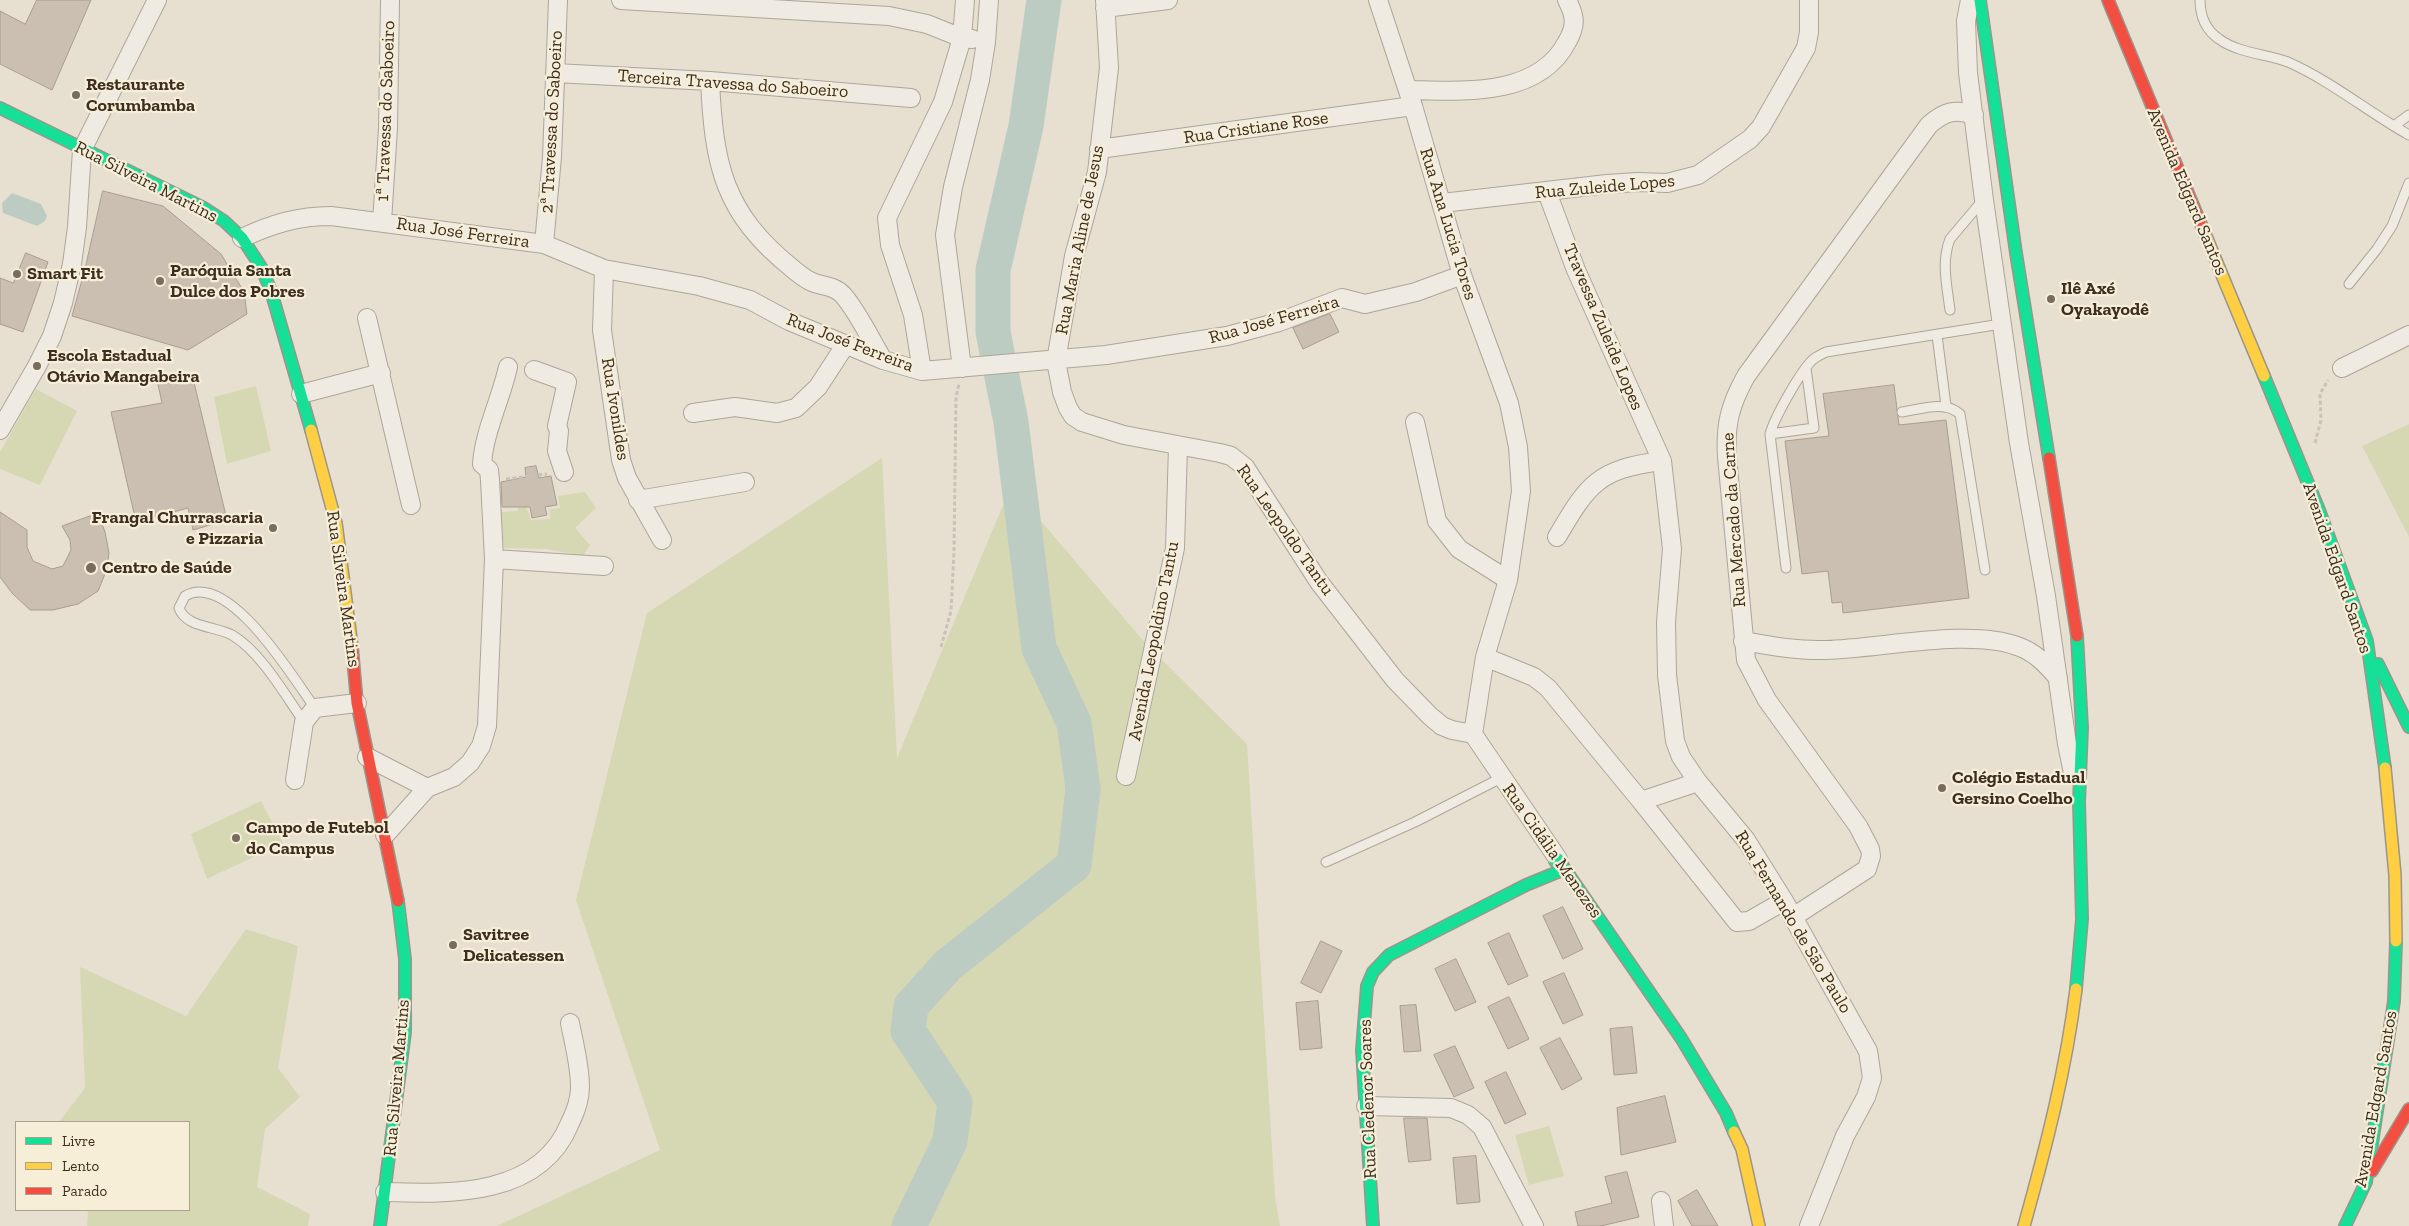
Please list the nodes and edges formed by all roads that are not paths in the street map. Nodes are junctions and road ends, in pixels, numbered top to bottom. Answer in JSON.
{"nodes":[{"id":1,"x":157,"y":0,"type":"edge"},
{"id":2,"x":390,"y":0,"type":"edge"},
{"id":3,"x":558,"y":0,"type":"edge"},
{"id":4,"x":621,"y":0,"type":"edge"},
{"id":5,"x":965,"y":0,"type":"edge"},
{"id":6,"x":989,"y":0,"type":"edge"},
{"id":7,"x":1168,"y":0,"type":"edge"},
{"id":8,"x":1378,"y":0,"type":"edge"},
{"id":9,"x":1567,"y":0,"type":"edge"},
{"id":10,"x":1809,"y":0,"type":"edge"},
{"id":11,"x":1970,"y":0,"type":"edge"},
{"id":12,"x":1980,"y":0,"type":"edge"},
{"id":13,"x":2108,"y":0,"type":"edge"},
{"id":14,"x":2200,"y":0,"type":"edge"},
{"id":15,"x":1105,"y":4,"type":"edge"},
{"id":16,"x":962,"y":38,"type":"junction"},
{"id":17,"x":986,"y":42,"type":"junction"},
{"id":18,"x":555,"y":73,"type":"junction"},
{"id":19,"x":710,"y":80,"type":"junction"},
{"id":20,"x":911,"y":98,"type":"dead end"},
{"id":21,"x":1410,"y":98,"type":"junction"},
{"id":22,"x":0,"y":108,"type":"edge"},
{"id":23,"x":1974,"y":115,"type":"junction"},
{"id":24,"x":2409,"y":115,"type":"edge"},
{"id":25,"x":2394,"y":126,"type":"junction"},
{"id":26,"x":2409,"y":135,"type":"edge"},
{"id":27,"x":1099,"y":149,"type":"junction"},
{"id":28,"x":82,"y":150,"type":"junction"},
{"id":29,"x":2409,"y":183,"type":"edge"},
{"id":30,"x":1547,"y":192,"type":"junction"},
{"id":31,"x":1984,"y":200,"type":"junction"},
{"id":32,"x":1442,"y":203,"type":"junction"},
{"id":33,"x":382,"y":222,"type":"junction"},
{"id":34,"x":242,"y":238,"type":"junction"},
{"id":35,"x":544,"y":244,"type":"junction"},
{"id":36,"x":604,"y":269,"type":"junction"},
{"id":37,"x":1462,"y":275,"type":"junction"},
{"id":38,"x":2349,"y":284,"type":"dead end"},
{"id":39,"x":1950,"y":310,"type":"dead end"},
{"id":40,"x":367,"y":318,"type":"dead end"},
{"id":41,"x":2001,"y":324,"type":"junction"},
{"id":42,"x":1937,"y":335,"type":"junction"},
{"id":43,"x":2409,"y":335,"type":"edge"},
{"id":44,"x":846,"y":344,"type":"junction"},
{"id":45,"x":883,"y":360,"type":"junction"},
{"id":46,"x":1056,"y":361,"type":"junction"},
{"id":47,"x":508,"y":367,"type":"dead end"},
{"id":48,"x":962,"y":368,"type":"junction"},
{"id":49,"x":1806,"y":368,"type":"junction"},
{"id":50,"x":2342,"y":368,"type":"road end"},
{"id":51,"x":534,"y":370,"type":"dead end"},
{"id":52,"x":922,"y":371,"type":"junction"},
{"id":53,"x":381,"y":373,"type":"junction"},
{"id":54,"x":301,"y":394,"type":"junction"},
{"id":55,"x":1946,"y":406,"type":"junction"},
{"id":56,"x":1902,"y":412,"type":"dead end"},
{"id":57,"x":693,"y":413,"type":"dead end"},
{"id":58,"x":1415,"y":422,"type":"dead end"},
{"id":59,"x":0,"y":430,"type":"edge"},
{"id":60,"x":1770,"y":434,"type":"junction"},
{"id":61,"x":1178,"y":446,"type":"junction"},
{"id":62,"x":1662,"y":461,"type":"junction"},
{"id":63,"x":564,"y":472,"type":"road end"},
{"id":64,"x":745,"y":482,"type":"dead end"},
{"id":65,"x":638,"y":500,"type":"junction"},
{"id":66,"x":411,"y":505,"type":"dead end"},
{"id":67,"x":1557,"y":538,"type":"dead end"},
{"id":68,"x":662,"y":540,"type":"dead end"},
{"id":69,"x":494,"y":559,"type":"junction"},
{"id":70,"x":604,"y":566,"type":"dead end"},
{"id":71,"x":1786,"y":568,"type":"dead end"},
{"id":72,"x":1985,"y":570,"type":"dead end"},
{"id":73,"x":1508,"y":580,"type":"junction"},
{"id":74,"x":1743,"y":641,"type":"junction"},
{"id":75,"x":2367,"y":641,"type":"junction"},
{"id":76,"x":1485,"y":657,"type":"junction"},
{"id":77,"x":2058,"y":678,"type":"junction"},
{"id":78,"x":357,"y":704,"type":"junction"},
{"id":79,"x":310,"y":715,"type":"junction"},
{"id":80,"x":2409,"y":727,"type":"edge"},
{"id":81,"x":1473,"y":734,"type":"junction"},
{"id":82,"x":367,"y":757,"type":"junction"},
{"id":83,"x":1126,"y":776,"type":"dead end"},
{"id":84,"x":1501,"y":778,"type":"junction"},
{"id":85,"x":295,"y":780,"type":"dead end"},
{"id":86,"x":1698,"y":782,"type":"junction"},
{"id":87,"x":427,"y":788,"type":"junction"},
{"id":88,"x":1641,"y":801,"type":"junction"},
{"id":89,"x":2079,"y":802,"type":"junction"},
{"id":90,"x":384,"y":835,"type":"junction"},
{"id":91,"x":1326,"y":862,"type":"dead end"},
{"id":92,"x":1562,"y":864,"type":"junction"},
{"id":93,"x":1784,"y":902,"type":"junction"},
{"id":94,"x":1793,"y":917,"type":"junction"},
{"id":95,"x":570,"y":1023,"type":"dead end"},
{"id":96,"x":1366,"y":1106,"type":"junction"},
{"id":97,"x":2409,"y":1109,"type":"edge"},
{"id":98,"x":2366,"y":1182,"type":"junction"},
{"id":99,"x":385,"y":1192,"type":"junction"},
{"id":100,"x":1661,"y":1201,"type":"dead end"},
{"id":101,"x":380,"y":1226,"type":"edge"},
{"id":102,"x":1373,"y":1226,"type":"edge"},
{"id":103,"x":1534,"y":1226,"type":"edge"},
{"id":104,"x":1664,"y":1226,"type":"edge"},
{"id":105,"x":1759,"y":1226,"type":"edge"},
{"id":106,"x":1808,"y":1226,"type":"edge"},
{"id":107,"x":2024,"y":1226,"type":"edge"},
{"id":108,"x":2345,"y":1226,"type":"edge"}],
"edges":[{"from":1,"to":28,"type":"street"},
{"from":2,"to":33,"type":"street","name":"1ª Travessa do Saboeiro"},
{"from":3,"to":18,"type":"street","name":"2ª Travessa do Saboeiro"},
{"from":4,"to":16,"type":"street"},
{"from":5,"to":16,"type":"street"},
{"from":6,"to":17,"type":"street"},
{"from":7,"to":15,"type":"street"},
{"from":8,"to":21,"type":"street","name":"Rua Ana Lucia Tores"},
{"from":9,"to":21,"type":"street","name":"Rua Cristiane Rose"},
{"from":10,"to":30,"type":"street","name":"Rua Zuleide Lopes"},
{"from":11,"to":23,"type":"street"},
{"from":12,"to":89,"type":"main road"},
{"from":13,"to":75,"type":"main road","name":"Avenida Edgard Santos"},
{"from":14,"to":25,"type":"lane"},
{"from":15,"to":27,"type":"street","name":"Rua Maria Aline de Jesus"},
{"from":16,"to":17,"type":"street"},
{"from":16,"to":52,"type":"street"},
{"from":17,"to":48,"type":"street"},
{"from":18,"to":19,"type":"street","name":"Terceira Travessa do Saboeiro"},
{"from":18,"to":35,"type":"street","name":"2ª Travessa do Saboeiro"},
{"from":19,"to":20,"type":"street","name":"Terceira Travessa do Saboeiro"},
{"from":19,"to":45,"type":"street"},
{"from":21,"to":27,"type":"street","name":"Rua Cristiane Rose"},
{"from":21,"to":32,"type":"street","name":"Rua Ana Lucia Tores"},
{"from":22,"to":28,"type":"main road","name":"Rua Silveira Martins"},
{"from":23,"to":31,"type":"street"},
{"from":23,"to":74,"type":"street","name":"Rua Mercado da Carne"},
{"from":24,"to":25,"type":"lane"},
{"from":25,"to":26,"type":"lane"},
{"from":27,"to":46,"type":"street","name":"Rua Maria Aline de Jesus"},
{"from":28,"to":34,"type":"main road","name":"Rua Silveira Martins"},
{"from":28,"to":59,"type":"street"},
{"from":29,"to":38,"type":"lane"},
{"from":30,"to":32,"type":"street","name":"Rua Zuleide Lopes"},
{"from":30,"to":62,"type":"street","name":"Travessa Zuleide Lopes"},
{"from":31,"to":39,"type":"lane"},
{"from":31,"to":41,"type":"street"},
{"from":32,"to":37,"type":"street","name":"Rua Ana Lucia Tores"},
{"from":33,"to":34,"type":"street","name":"Rua José Ferreira"},
{"from":33,"to":35,"type":"street","name":"Rua José Ferreira"},
{"from":34,"to":54,"type":"main road","name":"Rua Silveira Martins"},
{"from":35,"to":36,"type":"street","name":"Rua José Ferreira"},
{"from":36,"to":44,"type":"street","name":"Rua José Ferreira"},
{"from":36,"to":65,"type":"street","name":"Rua Ivonildes"},
{"from":37,"to":46,"type":"street","name":"Rua José Ferreira"},
{"from":37,"to":73,"type":"street","name":"Rua Ana Lucia Tores"},
{"from":40,"to":53,"type":"street"},
{"from":41,"to":42,"type":"lane"},
{"from":41,"to":77,"type":"street"},
{"from":42,"to":49,"type":"lane"},
{"from":42,"to":55,"type":"lane"},
{"from":43,"to":50,"type":"street"},
{"from":44,"to":45,"type":"street","name":"Rua José Ferreira"},
{"from":44,"to":57,"type":"street"},
{"from":45,"to":52,"type":"street","name":"Rua José Ferreira"},
{"from":46,"to":48,"type":"street","name":"Rua José Ferreira"},
{"from":46,"to":61,"type":"street","name":"Rua Leopoldo Tantu"},
{"from":47,"to":69,"type":"street"},
{"from":48,"to":52,"type":"street","name":"Rua José Ferreira"},
{"from":49,"to":60,"type":"lane"},
{"from":49,"to":60,"type":"lane"},
{"from":51,"to":63,"type":"street"},
{"from":53,"to":54,"type":"street"},
{"from":53,"to":66,"type":"street"},
{"from":54,"to":78,"type":"main road","name":"Rua Silveira Martins"},
{"from":55,"to":56,"type":"lane"},
{"from":55,"to":72,"type":"lane"},
{"from":58,"to":73,"type":"street"},
{"from":60,"to":71,"type":"lane"},
{"from":61,"to":81,"type":"street","name":"Rua Leopoldo Tantu"},
{"from":61,"to":83,"type":"street","name":"Avenida Leopoldino Tantu"},
{"from":62,"to":67,"type":"street"},
{"from":62,"to":86,"type":"street","name":"Rua Fernando de São Paulo"},
{"from":64,"to":65,"type":"street"},
{"from":65,"to":68,"type":"street","name":"Rua Ivonildes"},
{"from":69,"to":70,"type":"street"},
{"from":69,"to":87,"type":"street"},
{"from":73,"to":76,"type":"street"},
{"from":74,"to":77,"type":"street"},
{"from":74,"to":94,"type":"street","name":"Rua Mercado da Carne"},
{"from":75,"to":80,"type":"main road"},
{"from":75,"to":98,"type":"main road","name":"Avenida Edgard Santos"},
{"from":76,"to":81,"type":"street"},
{"from":76,"to":88,"type":"street"},
{"from":77,"to":89,"type":"street"},
{"from":78,"to":79,"type":"street"},
{"from":78,"to":82,"type":"main road","name":"Rua Silveira Martins"},
{"from":79,"to":79,"type":"lane"},
{"from":79,"to":85,"type":"street"},
{"from":81,"to":84,"type":"street","name":"Rua Cidália Menezes"},
{"from":82,"to":87,"type":"street"},
{"from":82,"to":90,"type":"main road","name":"Rua Silveira Martins"},
{"from":84,"to":91,"type":"lane"},
{"from":84,"to":92,"type":"street","name":"Rua Cidália Menezes"},
{"from":86,"to":88,"type":"street"},
{"from":86,"to":93,"type":"street","name":"Rua Fernando de São Paulo"},
{"from":87,"to":90,"type":"street"},
{"from":88,"to":93,"type":"street"},
{"from":89,"to":107,"type":"main road"},
{"from":90,"to":99,"type":"main road","name":"Rua Silveira Martins"},
{"from":92,"to":96,"type":"main road","name":"Rua Cledenor Soares"},
{"from":92,"to":105,"type":"main road","name":"Rua Cidália Menezes"},
{"from":93,"to":94,"type":"street","name":"Rua Fernando de São Paulo"},
{"from":94,"to":106,"type":"street","name":"Rua Fernando de São Paulo"},
{"from":95,"to":99,"type":"street"},
{"from":96,"to":102,"type":"main road","name":"Rua Cledenor Soares"},
{"from":96,"to":103,"type":"street"},
{"from":97,"to":98,"type":"main road"},
{"from":98,"to":108,"type":"main road","name":"Avenida Edgard Santos"},
{"from":99,"to":101,"type":"main road","name":"Rua Silveira Martins"},
{"from":100,"to":104,"type":"street"}]}
